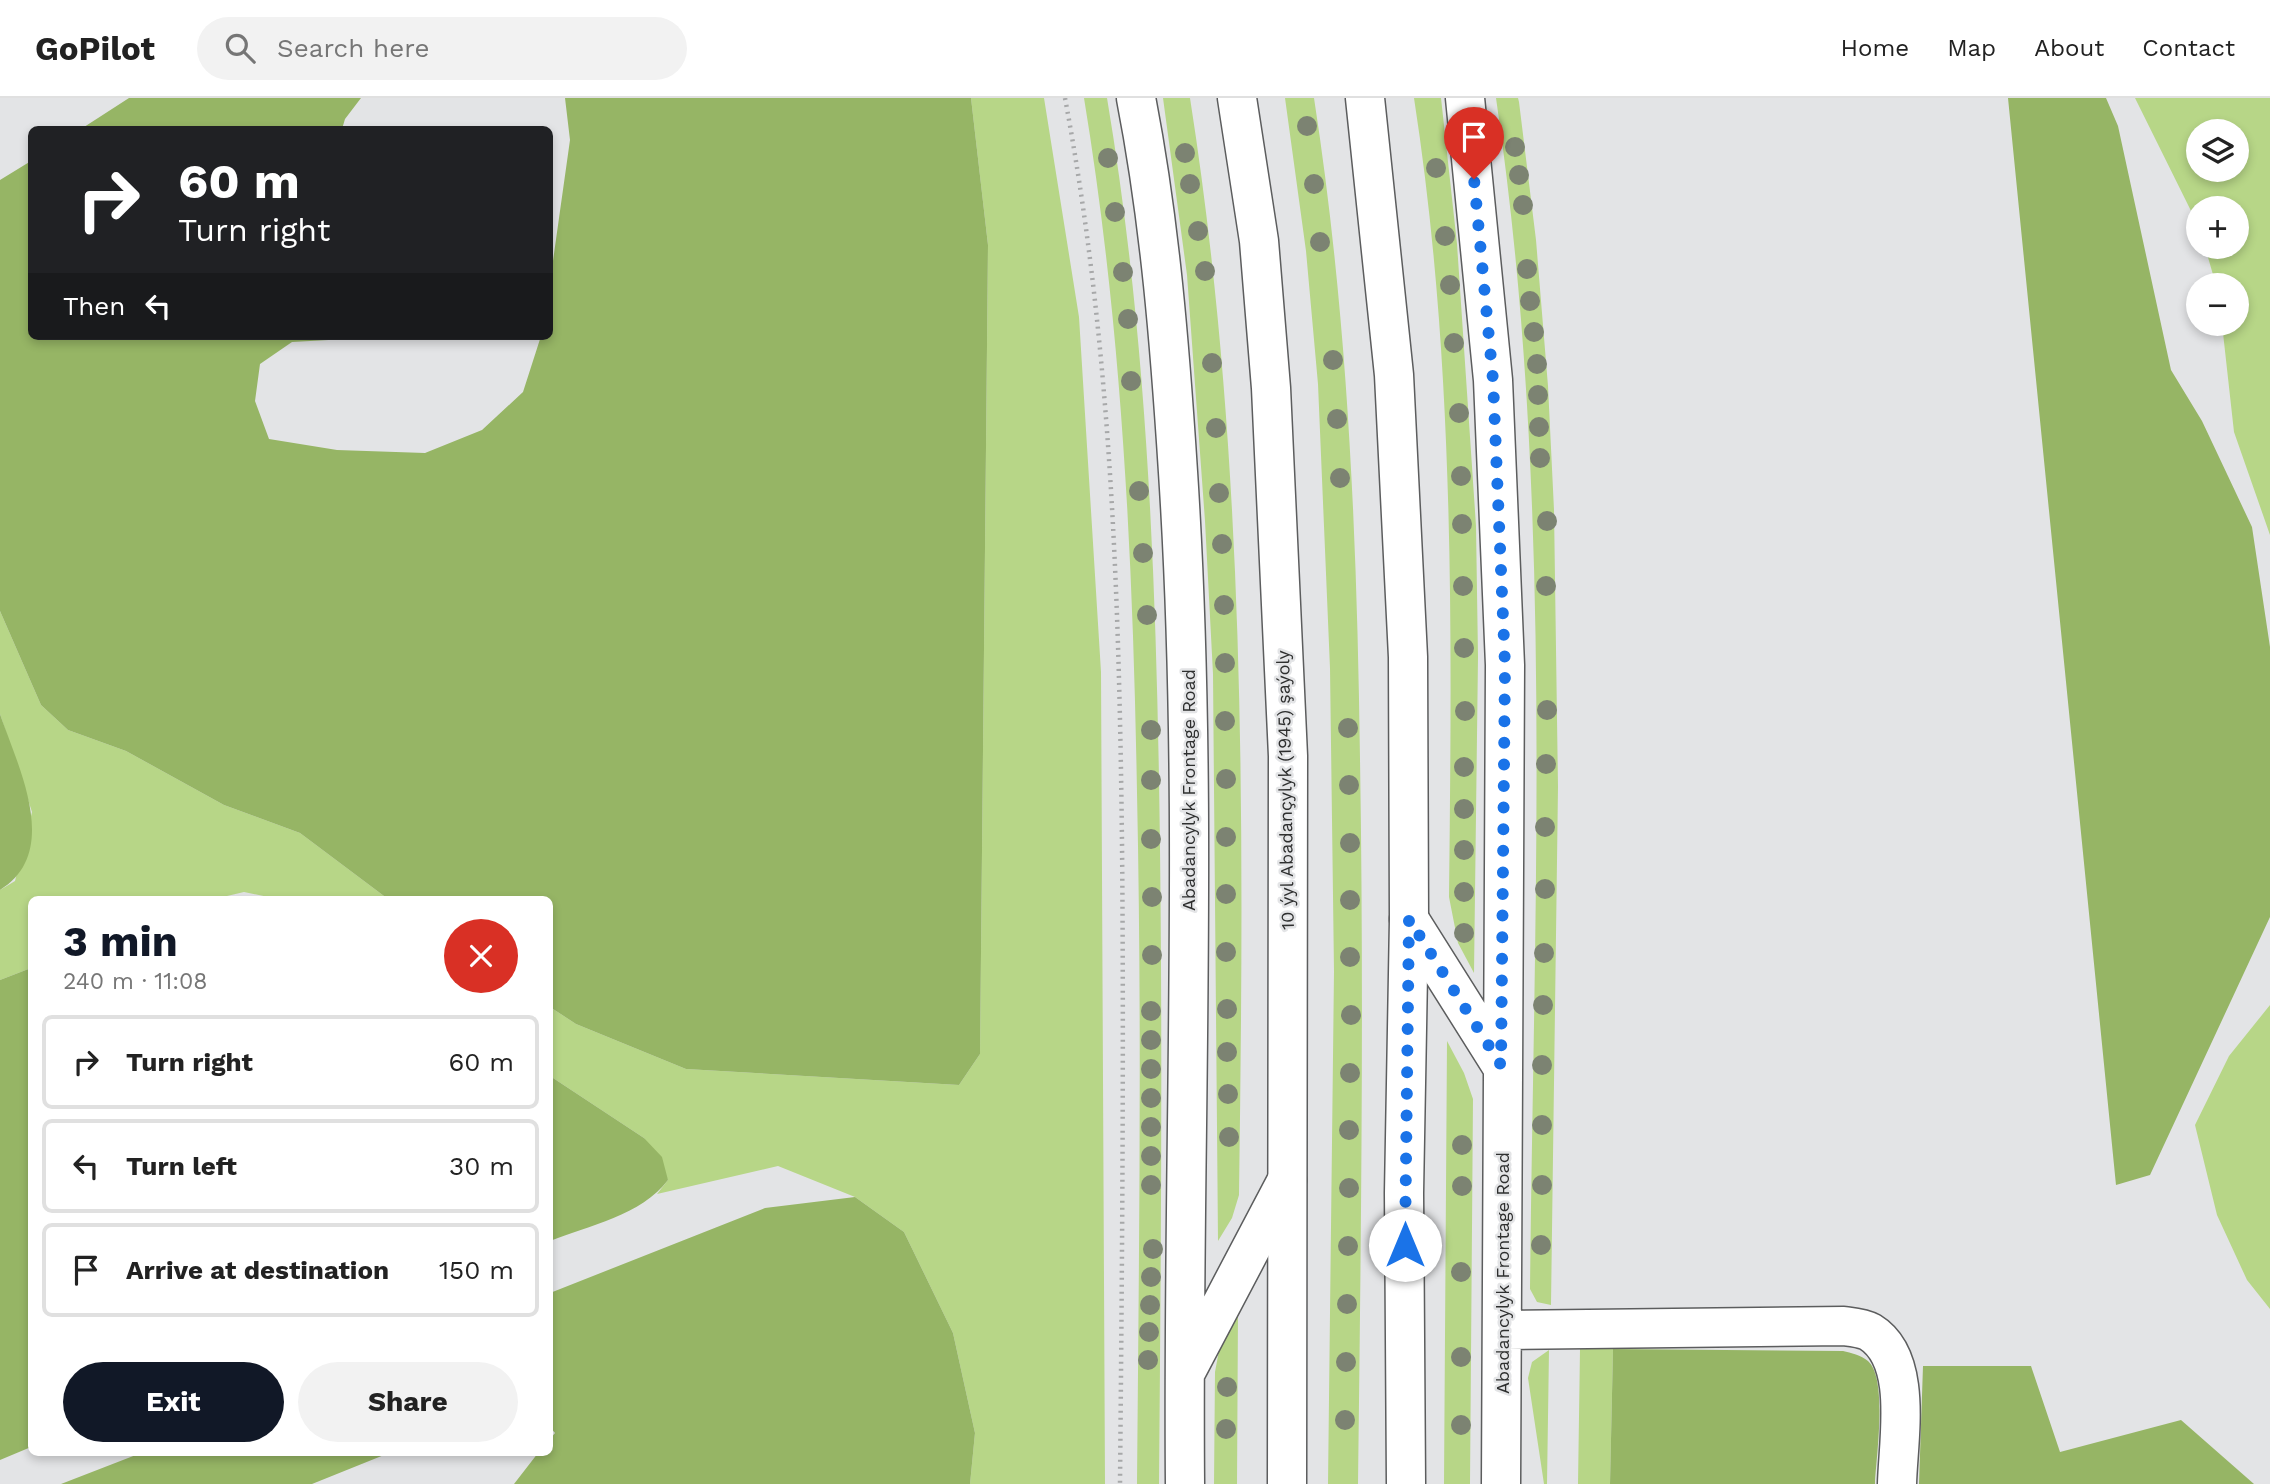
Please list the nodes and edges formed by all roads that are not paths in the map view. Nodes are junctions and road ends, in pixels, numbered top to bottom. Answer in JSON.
{"nodes":[{"id":1,"x":1136,"y":98,"type":"edge"},
{"id":2,"x":1237,"y":98,"type":"edge"},
{"id":3,"x":1365,"y":98,"type":"edge"},
{"id":4,"x":1465,"y":98,"type":"edge"},
{"id":5,"x":1409,"y":919,"type":"junction"},
{"id":6,"x":1501,"y":1065,"type":"junction"},
{"id":7,"x":1287,"y":1180,"type":"junction"},
{"id":8,"x":1503,"y":1330,"type":"junction"},
{"id":9,"x":1185,"y":1374,"type":"junction"},
{"id":10,"x":1185,"y":1484,"type":"edge"},
{"id":11,"x":1287,"y":1484,"type":"edge"},
{"id":12,"x":1406,"y":1484,"type":"edge"},
{"id":13,"x":1501,"y":1484,"type":"edge"},
{"id":14,"x":1897,"y":1484,"type":"edge"}],
"edges":[{"from":1,"to":9,"type":"street","name":"Abadancylyk Frontage Road"},
{"from":2,"to":7,"type":"street","name":"10 ýyl Abadançylyk (1945) şaýoly"},
{"from":3,"to":5,"type":"street"},
{"from":4,"to":6,"type":"street","name":"Abadancylyk Frontage Road"},
{"from":5,"to":6,"type":"street"},
{"from":5,"to":12,"type":"street"},
{"from":6,"to":8,"type":"street","name":"Abadancylyk Frontage Road"},
{"from":7,"to":9,"type":"street"},
{"from":7,"to":11,"type":"street","name":"10 ýyl Abadançylyk (1945) şaýoly"},
{"from":8,"to":13,"type":"street","name":"Abadancylyk Frontage Road"},
{"from":8,"to":14,"type":"street"},
{"from":9,"to":10,"type":"street","name":"Abadancylyk Frontage Road"}]}
